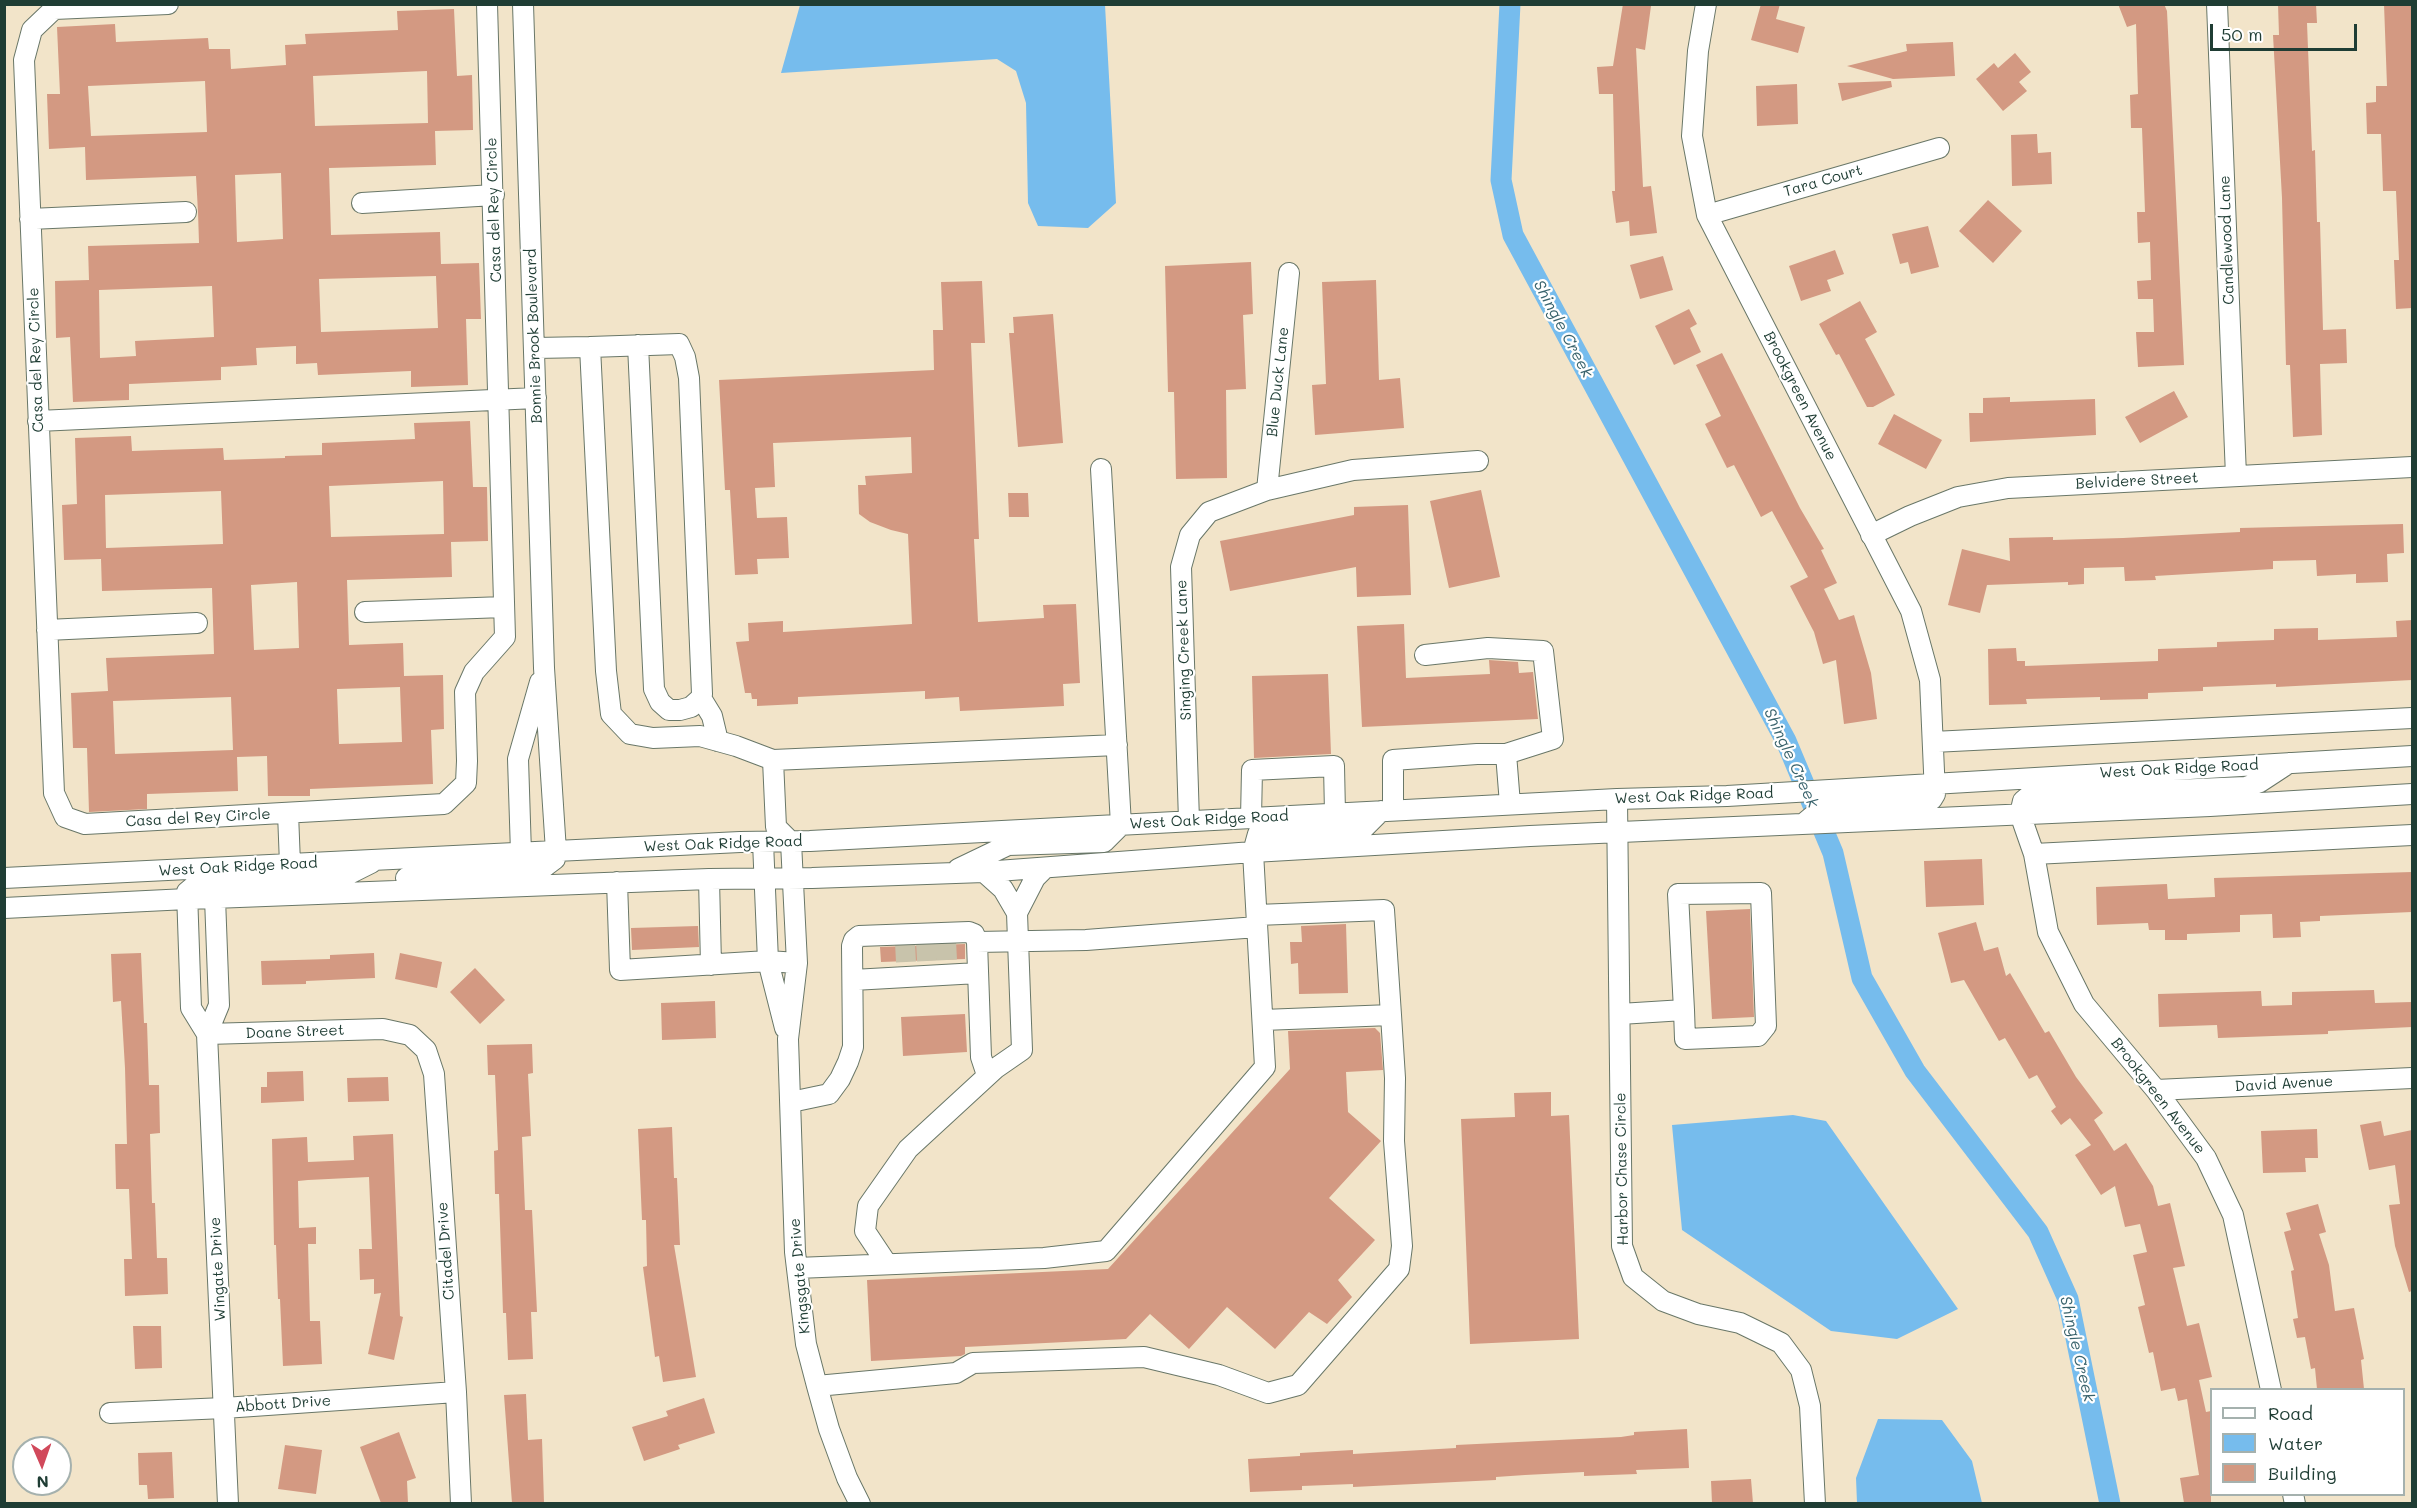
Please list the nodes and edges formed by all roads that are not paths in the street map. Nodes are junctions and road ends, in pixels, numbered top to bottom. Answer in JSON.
{"nodes":[{"id":1,"x":168,"y":4,"type":"edge"},
{"id":2,"x":487,"y":4,"type":"edge"},
{"id":3,"x":523,"y":4,"type":"edge"},
{"id":4,"x":1706,"y":4,"type":"edge"},
{"id":5,"x":2217,"y":4,"type":"edge"},
{"id":6,"x":1939,"y":148,"type":"dead end"},
{"id":7,"x":494,"y":195,"type":"junction"},
{"id":8,"x":362,"y":203,"type":"dead end"},
{"id":9,"x":186,"y":212,"type":"dead end"},
{"id":10,"x":1707,"y":215,"type":"junction"},
{"id":11,"x":30,"y":219,"type":"junction"},
{"id":12,"x":1289,"y":273,"type":"dead end"},
{"id":13,"x":638,"y":345,"type":"junction"},
{"id":14,"x":590,"y":347,"type":"junction"},
{"id":15,"x":535,"y":348,"type":"junction"},
{"id":16,"x":536,"y":398,"type":"junction"},
{"id":17,"x":500,"y":399,"type":"junction"},
{"id":18,"x":38,"y":421,"type":"junction"},
{"id":19,"x":1479,"y":461,"type":"dead end"},
{"id":20,"x":2412,"y":467,"type":"edge"},
{"id":21,"x":1101,"y":469,"type":"dead end"},
{"id":22,"x":2236,"y":476,"type":"junction"},
{"id":23,"x":1267,"y":490,"type":"junction"},
{"id":24,"x":1871,"y":535,"type":"junction"},
{"id":25,"x":504,"y":607,"type":"junction"},
{"id":26,"x":365,"y":612,"type":"dead end"},
{"id":27,"x":197,"y":623,"type":"dead end"},
{"id":28,"x":47,"y":630,"type":"junction"},
{"id":29,"x":1425,"y":655,"type":"dead end"},
{"id":30,"x":544,"y":668,"type":"junction"},
{"id":31,"x":701,"y":698,"type":"junction"},
{"id":32,"x":2412,"y":718,"type":"edge"},
{"id":33,"x":718,"y":741,"type":"junction"},
{"id":34,"x":1933,"y":742,"type":"junction"},
{"id":35,"x":1117,"y":745,"type":"junction"},
{"id":36,"x":1506,"y":754,"type":"junction"},
{"id":37,"x":2412,"y":756,"type":"edge"},
{"id":38,"x":773,"y":760,"type":"junction"},
{"id":39,"x":2290,"y":763,"type":"junction"},
{"id":40,"x":1935,"y":782,"type":"junction"},
{"id":41,"x":2412,"y":794,"type":"edge"},
{"id":42,"x":1617,"y":799,"type":"junction"},
{"id":43,"x":1510,"y":804,"type":"junction"},
{"id":44,"x":1387,"y":811,"type":"junction"},
{"id":45,"x":288,"y":813,"type":"junction"},
{"id":46,"x":1335,"y":813,"type":"junction"},
{"id":47,"x":2020,"y":814,"type":"junction"},
{"id":48,"x":1251,"y":818,"type":"junction"},
{"id":49,"x":1189,"y":821,"type":"junction"},
{"id":50,"x":1803,"y":824,"type":"junction"},
{"id":51,"x":1121,"y":825,"type":"junction"},
{"id":52,"x":1618,"y":832,"type":"junction"},
{"id":53,"x":770,"y":835,"type":"junction"},
{"id":54,"x":2412,"y":835,"type":"edge"},
{"id":55,"x":791,"y":842,"type":"junction"},
{"id":56,"x":556,"y":851,"type":"junction"},
{"id":57,"x":1253,"y":852,"type":"junction"},
{"id":58,"x":521,"y":853,"type":"junction"},
{"id":59,"x":2034,"y":854,"type":"junction"},
{"id":60,"x":378,"y":860,"type":"junction"},
{"id":61,"x":290,"y":864,"type":"junction"},
{"id":62,"x":1045,"y":868,"type":"junction"},
{"id":63,"x":984,"y":872,"type":"junction"},
{"id":64,"x":950,"y":873,"type":"junction"},
{"id":65,"x":4,"y":878,"type":"edge"},
{"id":66,"x":765,"y":878,"type":"junction"},
{"id":67,"x":792,"y":878,"type":"junction"},
{"id":68,"x":709,"y":879,"type":"junction"},
{"id":69,"x":617,"y":882,"type":"junction"},
{"id":70,"x":376,"y":892,"type":"junction"},
{"id":71,"x":215,"y":898,"type":"junction"},
{"id":72,"x":187,"y":899,"type":"junction"},
{"id":73,"x":4,"y":908,"type":"edge"},
{"id":74,"x":1017,"y":913,"type":"junction"},
{"id":75,"x":1257,"y":921,"type":"junction"},
{"id":76,"x":1018,"y":940,"type":"junction"},
{"id":77,"x":977,"y":942,"type":"junction"},
{"id":78,"x":946,"y":952,"type":"junction"},
{"id":79,"x":926,"y":953,"type":"junction"},
{"id":80,"x":906,"y":954,"type":"junction"},
{"id":81,"x":768,"y":962,"type":"junction"},
{"id":82,"x":797,"y":963,"type":"junction"},
{"id":83,"x":711,"y":965,"type":"junction"},
{"id":84,"x":978,"y":973,"type":"junction"},
{"id":85,"x":853,"y":980,"type":"junction"},
{"id":86,"x":1684,"y":1010,"type":"junction"},
{"id":87,"x":1620,"y":1014,"type":"junction"},
{"id":88,"x":1391,"y":1015,"type":"junction"},
{"id":89,"x":1263,"y":1020,"type":"junction"},
{"id":90,"x":383,"y":1029,"type":"joint"},
{"id":91,"x":207,"y":1034,"type":"junction"},
{"id":92,"x":788,"y":1040,"type":"junction"},
{"id":93,"x":987,"y":1076,"type":"junction"},
{"id":94,"x":2412,"y":1078,"type":"edge"},
{"id":95,"x":2156,"y":1090,"type":"junction"},
{"id":96,"x":791,"y":1101,"type":"junction"},
{"id":97,"x":887,"y":1264,"type":"junction"},
{"id":98,"x":797,"y":1268,"type":"junction"},
{"id":99,"x":817,"y":1386,"type":"junction"},
{"id":100,"x":2271,"y":1388,"type":"edge"},
{"id":101,"x":456,"y":1392,"type":"junction"},
{"id":102,"x":224,"y":1408,"type":"junction"},
{"id":103,"x":110,"y":1413,"type":"dead end"},
{"id":104,"x":228,"y":1503,"type":"edge"},
{"id":105,"x":461,"y":1503,"type":"edge"},
{"id":106,"x":860,"y":1503,"type":"edge"},
{"id":107,"x":1815,"y":1503,"type":"edge"}],
"edges":[{"from":1,"to":11,"type":"street","name":"Casa del Rey Circle"},
{"from":2,"to":7,"type":"street","name":"Casa del Rey Circle"},
{"from":3,"to":15,"type":"street","name":"Bonnie Brook Boulevard"},
{"from":4,"to":10,"type":"street","name":"Brookgreen Avenue"},
{"from":5,"to":22,"type":"street","name":"Candlewood Lane"},
{"from":6,"to":10,"type":"street","name":"Tara Court"},
{"from":7,"to":8,"type":"street"},
{"from":7,"to":17,"type":"street","name":"Casa del Rey Circle"},
{"from":9,"to":11,"type":"street"},
{"from":10,"to":24,"type":"street","name":"Brookgreen Avenue"},
{"from":11,"to":18,"type":"street","name":"Casa del Rey Circle"},
{"from":12,"to":23,"type":"street","name":"Blue Duck Lane"},
{"from":13,"to":14,"type":"street"},
{"from":13,"to":31,"type":"street"},
{"from":13,"to":31,"type":"street"},
{"from":14,"to":15,"type":"street"},
{"from":14,"to":33,"type":"street"},
{"from":15,"to":16,"type":"street","name":"Bonnie Brook Boulevard"},
{"from":16,"to":17,"type":"street"},
{"from":16,"to":30,"type":"street","name":"Bonnie Brook Boulevard"},
{"from":17,"to":18,"type":"street"},
{"from":17,"to":25,"type":"street","name":"Casa del Rey Circle"},
{"from":18,"to":28,"type":"street","name":"Casa del Rey Circle"},
{"from":19,"to":23,"type":"street","name":"Singing Creek Lane"},
{"from":20,"to":22,"type":"street","name":"Belvidere Street"},
{"from":21,"to":35,"type":"street"},
{"from":22,"to":24,"type":"street","name":"Belvidere Street"},
{"from":23,"to":49,"type":"street","name":"Singing Creek Lane"},
{"from":24,"to":34,"type":"street","name":"Brookgreen Avenue"},
{"from":25,"to":26,"type":"street"},
{"from":25,"to":45,"type":"street","name":"Casa del Rey Circle"},
{"from":27,"to":28,"type":"street"},
{"from":28,"to":45,"type":"street","name":"Casa del Rey Circle"},
{"from":29,"to":36,"type":"street"},
{"from":30,"to":56,"type":"street","name":"Bonnie Brook Boulevard"},
{"from":30,"to":58,"type":"street","name":"Bonnie Brook Boulevard"},
{"from":31,"to":33,"type":"street"},
{"from":32,"to":34,"type":"street"},
{"from":33,"to":38,"type":"street"},
{"from":34,"to":40,"type":"street","name":"Brookgreen Avenue"},
{"from":35,"to":38,"type":"street"},
{"from":35,"to":51,"type":"street"},
{"from":36,"to":43,"type":"street"},
{"from":36,"to":44,"type":"street"},
{"from":37,"to":39,"type":"street","name":"West Oak Ridge Road"},
{"from":38,"to":53,"type":"street","name":"Kingsgate Drive"},
{"from":39,"to":40,"type":"street","name":"West Oak Ridge Road"},
{"from":39,"to":47,"type":"street"},
{"from":40,"to":42,"type":"street","name":"West Oak Ridge Road"},
{"from":40,"to":50,"type":"street"},
{"from":41,"to":47,"type":"street","name":"West Oak Ridge Road"},
{"from":42,"to":43,"type":"street","name":"West Oak Ridge Road"},
{"from":42,"to":52,"type":"street","name":"Harbor Chase Circle"},
{"from":43,"to":44,"type":"street","name":"West Oak Ridge Road"},
{"from":44,"to":46,"type":"street","name":"West Oak Ridge Road"},
{"from":44,"to":57,"type":"street"},
{"from":45,"to":61,"type":"street"},
{"from":46,"to":48,"type":"street","name":"West Oak Ridge Road"},
{"from":46,"to":48,"type":"street"},
{"from":47,"to":50,"type":"street","name":"West Oak Ridge Road"},
{"from":47,"to":59,"type":"street","name":"Brookgreen Avenue"},
{"from":48,"to":49,"type":"street","name":"West Oak Ridge Road"},
{"from":49,"to":51,"type":"street","name":"West Oak Ridge Road"},
{"from":50,"to":52,"type":"street","name":"West Oak Ridge Road"},
{"from":51,"to":55,"type":"street","name":"West Oak Ridge Road"},
{"from":51,"to":64,"type":"street"},
{"from":52,"to":57,"type":"street","name":"West Oak Ridge Road"},
{"from":52,"to":87,"type":"street","name":"Harbor Chase Circle"},
{"from":53,"to":55,"type":"street","name":"West Oak Ridge Road"},
{"from":53,"to":56,"type":"street","name":"West Oak Ridge Road"},
{"from":53,"to":66,"type":"street","name":"Kingsgate Drive"},
{"from":54,"to":59,"type":"street"},
{"from":55,"to":67,"type":"street","name":"Kingsgate Drive"},
{"from":56,"to":58,"type":"street","name":"West Oak Ridge Road"},
{"from":56,"to":70,"type":"street"},
{"from":57,"to":62,"type":"street","name":"West Oak Ridge Road"},
{"from":57,"to":75,"type":"street"},
{"from":58,"to":60,"type":"street","name":"West Oak Ridge Road"},
{"from":59,"to":95,"type":"street","name":"Brookgreen Avenue"},
{"from":60,"to":61,"type":"street","name":"West Oak Ridge Road"},
{"from":60,"to":72,"type":"street"},
{"from":61,"to":65,"type":"street","name":"West Oak Ridge Road"},
{"from":62,"to":63,"type":"street","name":"West Oak Ridge Road"},
{"from":62,"to":74,"type":"street"},
{"from":63,"to":64,"type":"street","name":"West Oak Ridge Road"},
{"from":63,"to":74,"type":"street"},
{"from":64,"to":67,"type":"street","name":"West Oak Ridge Road"},
{"from":66,"to":67,"type":"street","name":"West Oak Ridge Road"},
{"from":66,"to":68,"type":"street","name":"West Oak Ridge Road"},
{"from":66,"to":81,"type":"street","name":"Kingsgate Drive"},
{"from":67,"to":82,"type":"street","name":"Kingsgate Drive"},
{"from":68,"to":69,"type":"street","name":"West Oak Ridge Road"},
{"from":68,"to":83,"type":"street"},
{"from":69,"to":70,"type":"street","name":"West Oak Ridge Road"},
{"from":69,"to":83,"type":"street"},
{"from":70,"to":71,"type":"street","name":"West Oak Ridge Road"},
{"from":71,"to":72,"type":"street","name":"West Oak Ridge Road"},
{"from":71,"to":91,"type":"street","name":"Wingate Drive"},
{"from":72,"to":73,"type":"street","name":"West Oak Ridge Road"},
{"from":72,"to":91,"type":"street","name":"Wingate Drive"},
{"from":74,"to":76,"type":"street"},
{"from":75,"to":76,"type":"street"},
{"from":75,"to":88,"type":"street"},
{"from":75,"to":89,"type":"street"},
{"from":76,"to":77,"type":"street"},
{"from":76,"to":93,"type":"street"},
{"from":77,"to":78,"type":"street"},
{"from":77,"to":84,"type":"street"},
{"from":78,"to":79,"type":"street"},
{"from":78,"to":79,"type":"street"},
{"from":78,"to":84,"type":"street"},
{"from":79,"to":80,"type":"street"},
{"from":79,"to":80,"type":"street"},
{"from":80,"to":85,"type":"street"},
{"from":80,"to":85,"type":"street"},
{"from":81,"to":82,"type":"street"},
{"from":81,"to":83,"type":"street"},
{"from":81,"to":92,"type":"street","name":"Kingsgate Drive"},
{"from":82,"to":92,"type":"street","name":"Kingsgate Drive"},
{"from":84,"to":93,"type":"street"},
{"from":85,"to":96,"type":"street"},
{"from":86,"to":86,"type":"street"},
{"from":86,"to":87,"type":"street"},
{"from":87,"to":107,"type":"street","name":"Harbor Chase Circle"},
{"from":88,"to":89,"type":"street"},
{"from":88,"to":99,"type":"street"},
{"from":89,"to":97,"type":"street"},
{"from":90,"to":91,"type":"street","name":"Doane Street"},
{"from":90,"to":101,"type":"street","name":"Citadel Drive"},
{"from":91,"to":102,"type":"street","name":"Wingate Drive"},
{"from":92,"to":96,"type":"street","name":"Kingsgate Drive"},
{"from":93,"to":97,"type":"street"},
{"from":94,"to":95,"type":"street","name":"David Avenue"},
{"from":95,"to":100,"type":"street","name":"Brookgreen Avenue"},
{"from":96,"to":98,"type":"street","name":"Kingsgate Drive"},
{"from":97,"to":98,"type":"street"},
{"from":98,"to":99,"type":"street","name":"Kingsgate Drive"},
{"from":99,"to":106,"type":"street","name":"Kingsgate Drive"},
{"from":101,"to":102,"type":"street","name":"Abbott Drive"},
{"from":101,"to":105,"type":"street","name":"Citadel Drive"},
{"from":102,"to":103,"type":"street","name":"Abbott Drive"},
{"from":102,"to":104,"type":"street","name":"Wingate Drive"}]}
